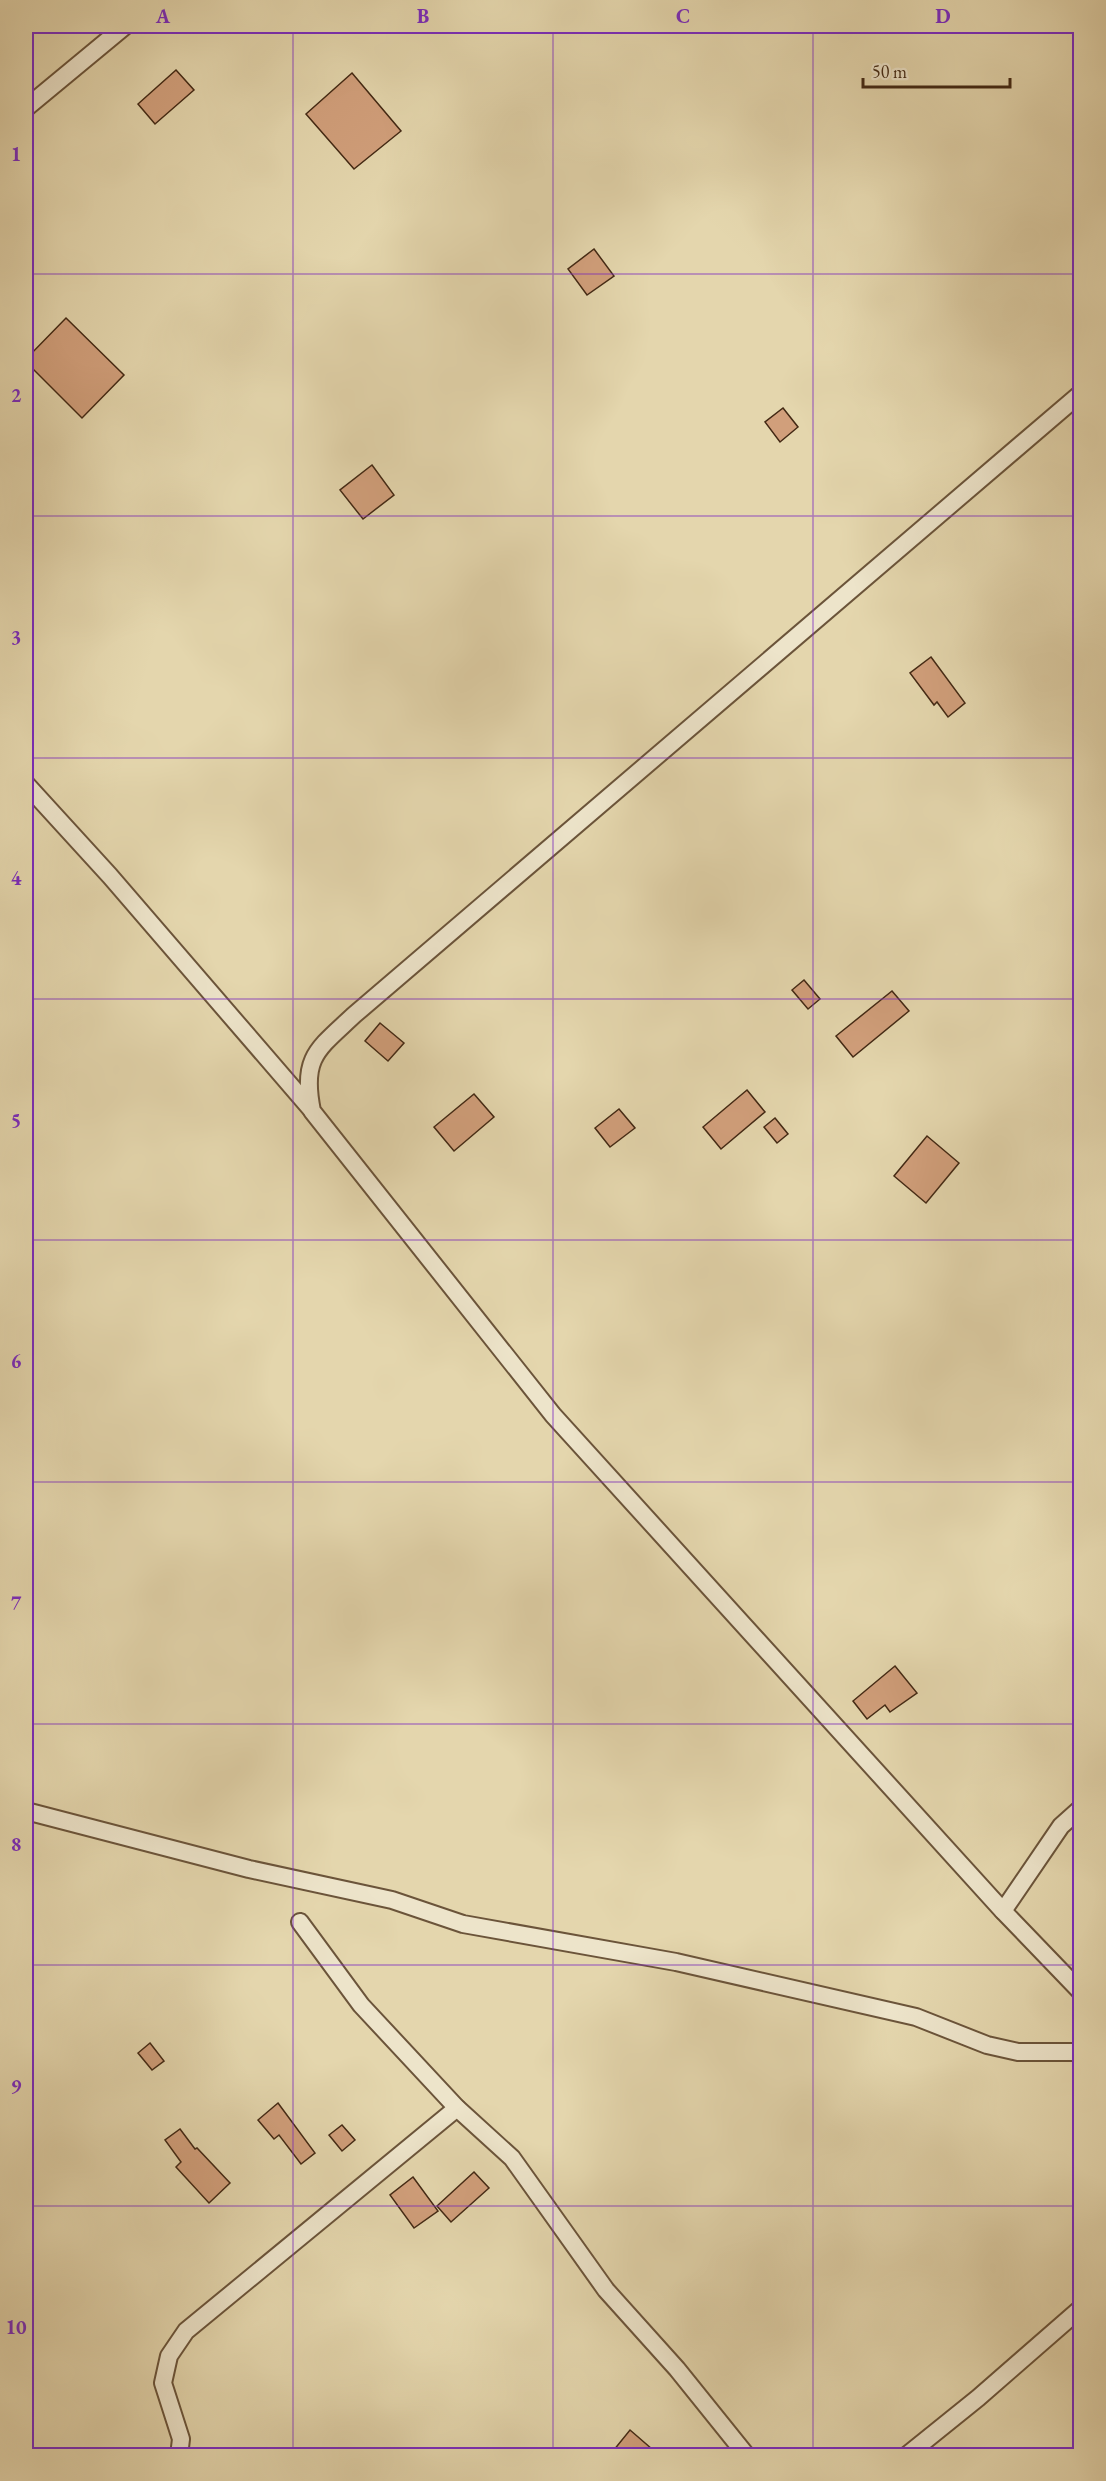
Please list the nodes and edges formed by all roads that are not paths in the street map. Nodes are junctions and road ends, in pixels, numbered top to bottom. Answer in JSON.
{"nodes":[{"id":1,"x":125,"y":26,"type":"edge"},
{"id":2,"x":26,"y":108,"type":"edge"},
{"id":3,"x":1080,"y":394,"type":"edge"},
{"id":4,"x":26,"y":784,"type":"edge"},
{"id":5,"x":312,"y":1111,"type":"junction"},
{"id":6,"x":1080,"y":1809,"type":"edge"},
{"id":7,"x":26,"y":1811,"type":"edge"},
{"id":8,"x":1003,"y":1911,"type":"junction"},
{"id":9,"x":300,"y":1922,"type":"dead end"},
{"id":10,"x":1080,"y":1991,"type":"edge"},
{"id":11,"x":1080,"y":2052,"type":"edge"},
{"id":12,"x":457,"y":2108,"type":"junction"},
{"id":13,"x":1080,"y":2308,"type":"edge"},
{"id":14,"x":179,"y":2456,"type":"edge"},
{"id":15,"x":747,"y":2456,"type":"edge"},
{"id":16,"x":906,"y":2456,"type":"edge"}],
"edges":[{"from":1,"to":2,"type":"street"},
{"from":3,"to":5,"type":"street"},
{"from":4,"to":5,"type":"street"},
{"from":5,"to":8,"type":"street"},
{"from":6,"to":8,"type":"street"},
{"from":7,"to":11,"type":"street"},
{"from":8,"to":10,"type":"street"},
{"from":9,"to":12,"type":"street"},
{"from":12,"to":14,"type":"street"},
{"from":12,"to":15,"type":"street"},
{"from":13,"to":16,"type":"street"}]}
